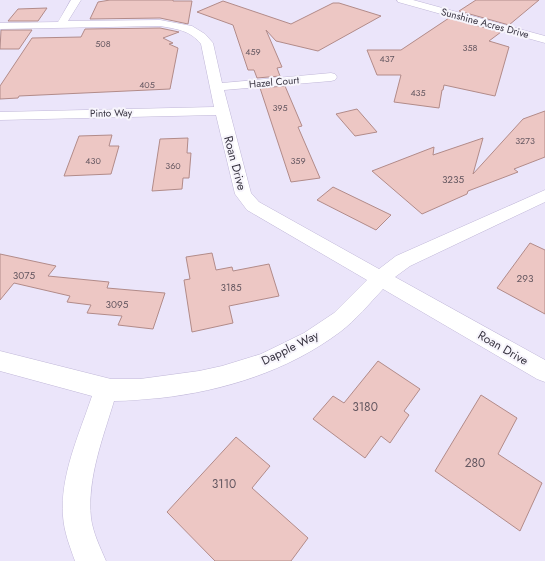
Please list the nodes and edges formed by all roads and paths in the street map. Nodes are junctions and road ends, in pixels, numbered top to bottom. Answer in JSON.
{"nodes":[{"id":1,"x":76,"y":0,"type":"edge"},
{"id":2,"x":402,"y":0,"type":"edge"},
{"id":3,"x":61,"y":25,"type":"junction"},
{"id":4,"x":0,"y":26,"type":"edge"},
{"id":5,"x":540,"y":28,"type":"dead end"},
{"id":6,"x":531,"y":36,"type":"junction"},
{"id":7,"x":545,"y":40,"type":"edge"},
{"id":8,"x":331,"y":77,"type":"dead end"},
{"id":9,"x":217,"y":87,"type":"junction"},
{"id":10,"x":222,"y":110,"type":"junction"},
{"id":11,"x":0,"y":116,"type":"edge"},
{"id":12,"x":545,"y":195,"type":"edge"},
{"id":13,"x":382,"y":279,"type":"junction"},
{"id":14,"x":0,"y":361,"type":"edge"},
{"id":15,"x":545,"y":372,"type":"edge"},
{"id":16,"x":106,"y":389,"type":"junction"},
{"id":17,"x":91,"y":561,"type":"edge"}],
"edges":[{"from":1,"to":3,"type":"street"},
{"from":2,"to":6,"type":"street","name":"Sunshine Acres Drive"},
{"from":3,"to":4,"type":"street","name":"Roan Drive"},
{"from":3,"to":9,"type":"street","name":"Roan Drive"},
{"from":5,"to":6,"type":"street"},
{"from":6,"to":7,"type":"street","name":"Sunshine Acres Drive"},
{"from":8,"to":9,"type":"street","name":"Hazel Court"},
{"from":9,"to":10,"type":"street","name":"Roan Drive"},
{"from":10,"to":11,"type":"street","name":"Pinto Way"},
{"from":10,"to":13,"type":"street","name":"Roan Drive"},
{"from":12,"to":13,"type":"street","name":"Dapple Way"},
{"from":13,"to":15,"type":"street","name":"Roan Drive"},
{"from":13,"to":16,"type":"street","name":"Dapple Way"},
{"from":14,"to":16,"type":"street","name":"Dapple Way"},
{"from":16,"to":17,"type":"street"}]}
